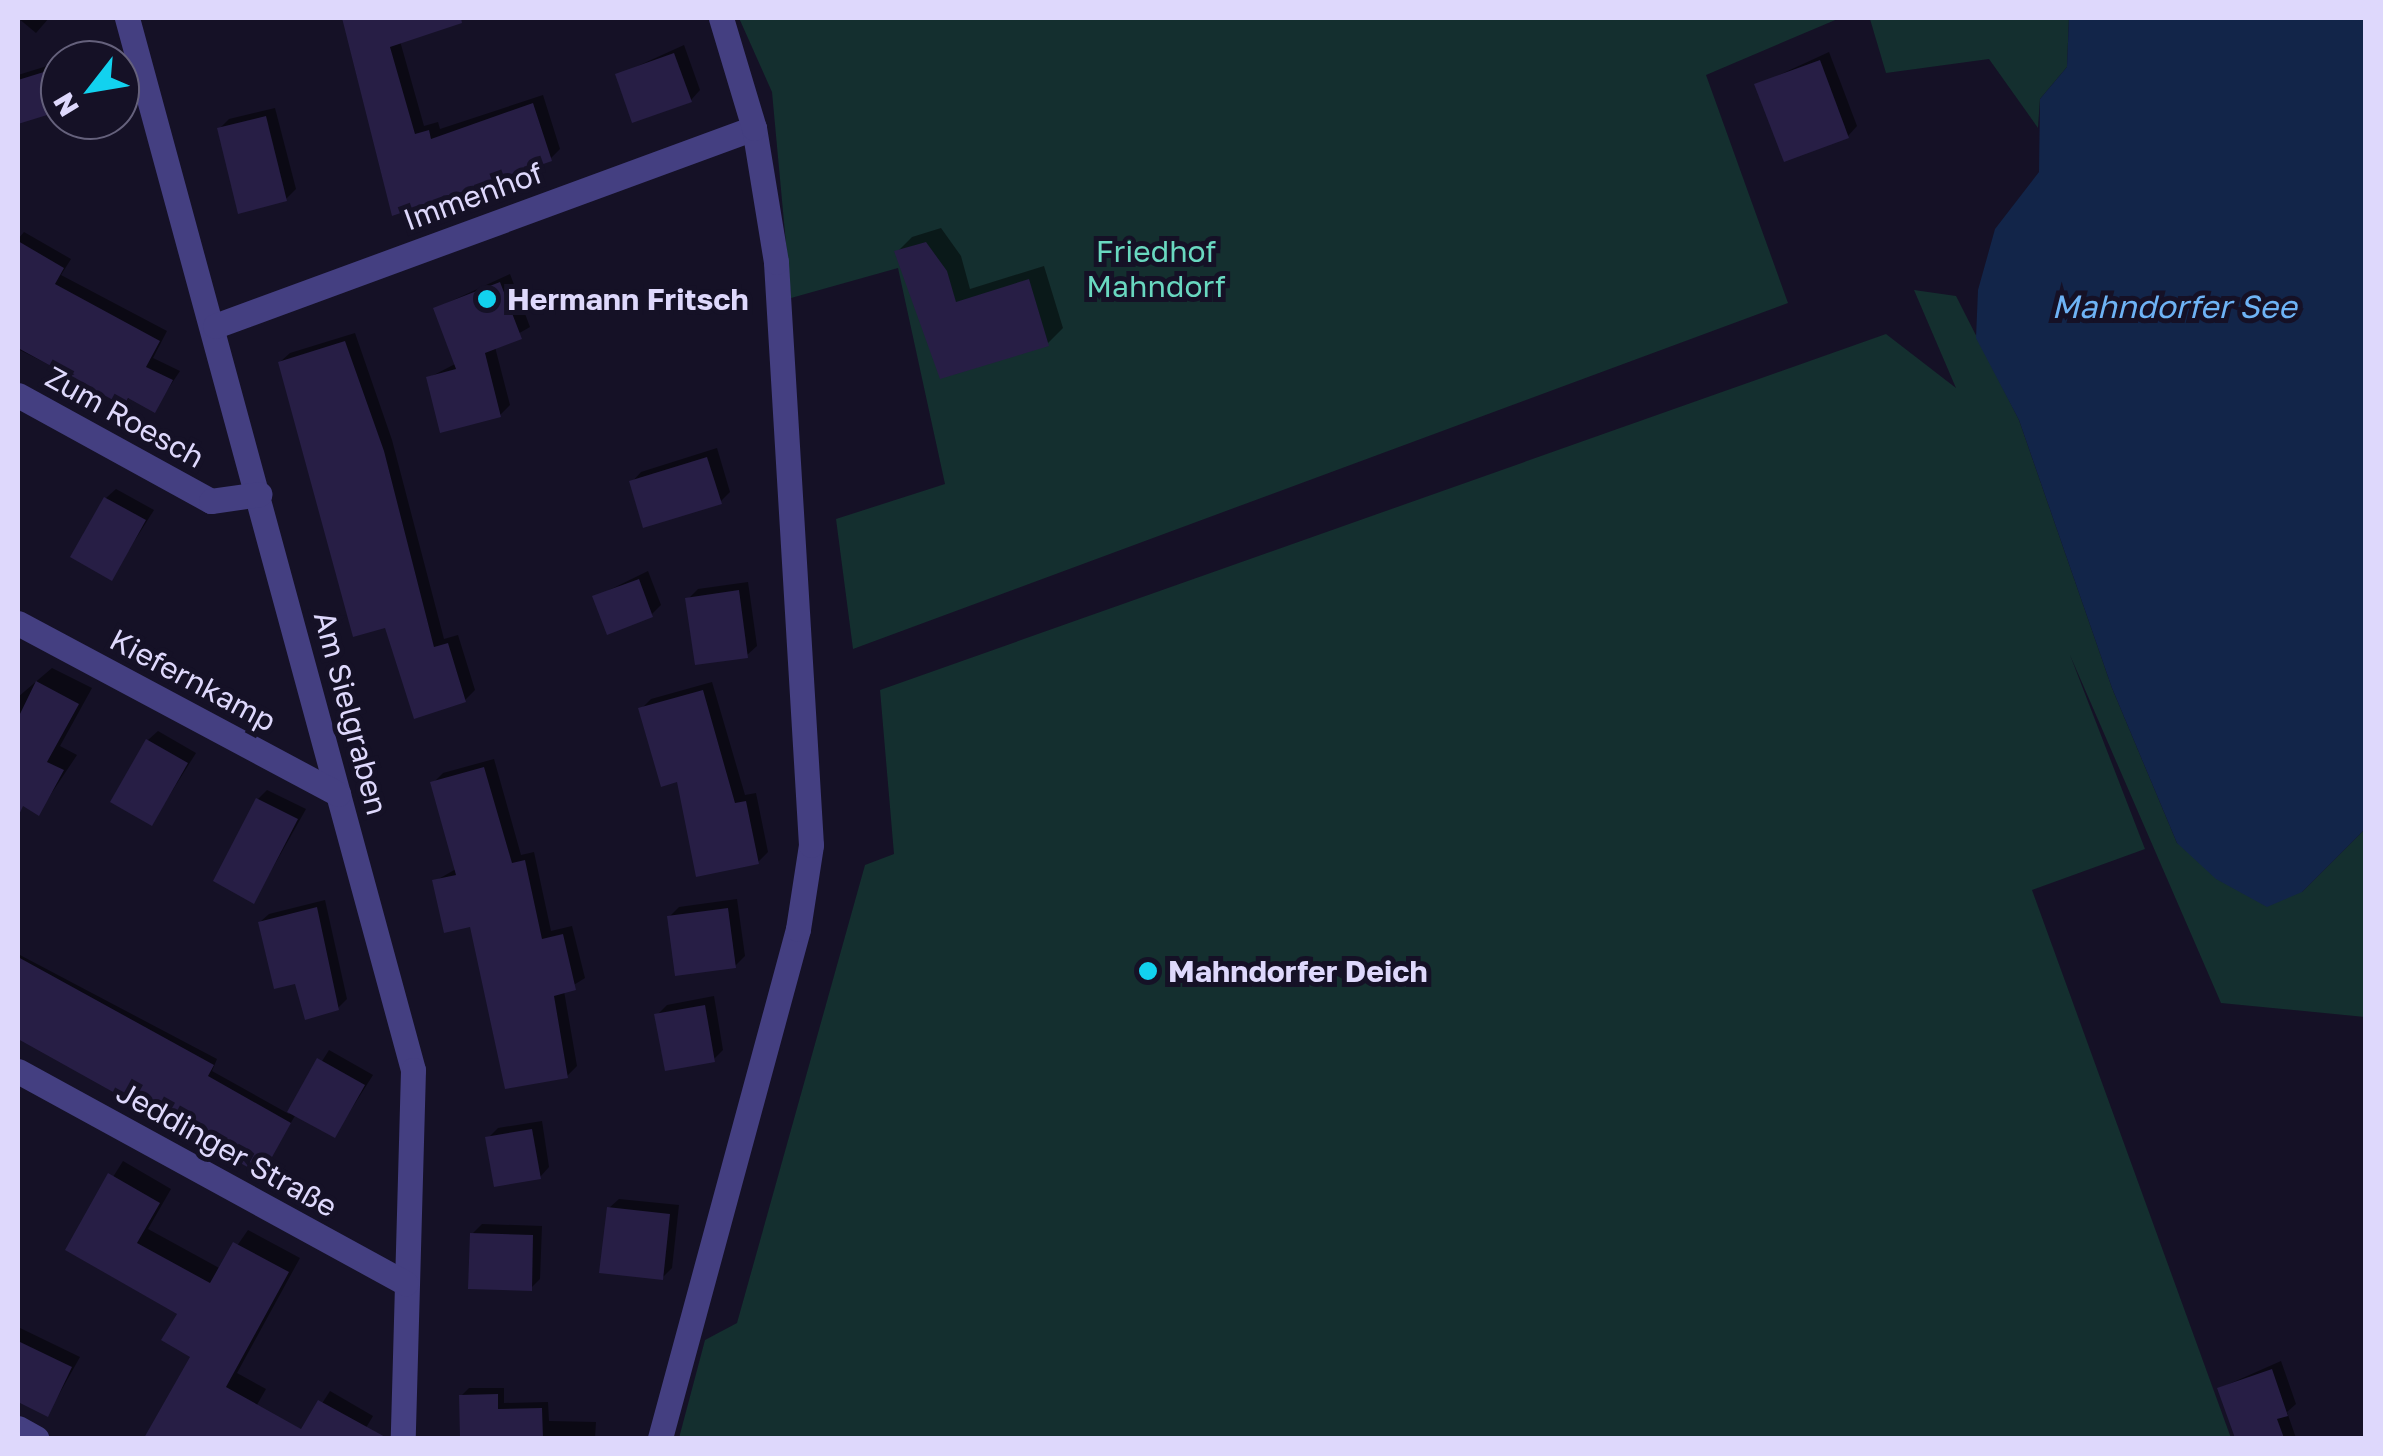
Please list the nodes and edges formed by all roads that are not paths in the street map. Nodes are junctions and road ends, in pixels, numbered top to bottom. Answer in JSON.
{"nodes":[{"id":1,"x":127,"y":18,"type":"edge"},
{"id":2,"x":720,"y":18,"type":"edge"},
{"id":3,"x":754,"y":128,"type":"junction"},
{"id":4,"x":215,"y":326,"type":"junction"},
{"id":5,"x":18,"y":395,"type":"edge"},
{"id":6,"x":260,"y":494,"type":"junction"},
{"id":7,"x":18,"y":623,"type":"edge"},
{"id":8,"x":338,"y":794,"type":"junction"},
{"id":9,"x":18,"y":1071,"type":"edge"},
{"id":10,"x":406,"y":1283,"type":"junction"},
{"id":11,"x":18,"y":1428,"type":"edge"},
{"id":12,"x":36,"y":1438,"type":"edge"},
{"id":13,"x":403,"y":1438,"type":"edge"},
{"id":14,"x":660,"y":1438,"type":"edge"}],
"edges":[{"from":1,"to":4,"type":"street","name":"Am Sielgraben"},
{"from":2,"to":3,"type":"street"},
{"from":3,"to":4,"type":"street","name":"Immenhof"},
{"from":3,"to":14,"type":"street"},
{"from":4,"to":6,"type":"street","name":"Am Sielgraben"},
{"from":5,"to":6,"type":"street","name":"Zum Roesch"},
{"from":6,"to":8,"type":"street","name":"Am Sielgraben"},
{"from":7,"to":8,"type":"street","name":"Kiefernkamp"},
{"from":8,"to":10,"type":"street","name":"Am Sielgraben"},
{"from":9,"to":10,"type":"street","name":"Jeddinger Straße"},
{"from":10,"to":13,"type":"street","name":"Am Sielgraben"},
{"from":11,"to":12,"type":"street"}]}
